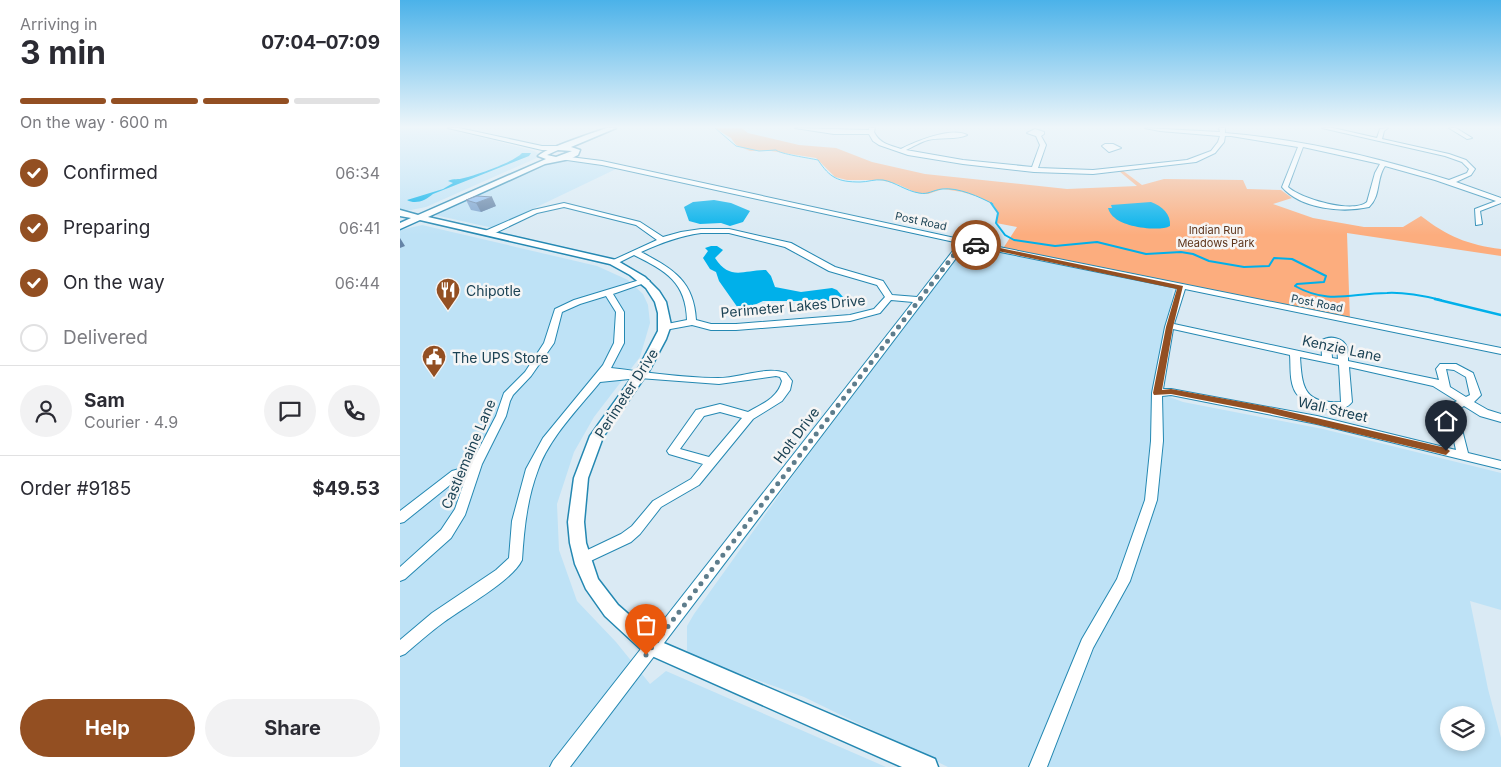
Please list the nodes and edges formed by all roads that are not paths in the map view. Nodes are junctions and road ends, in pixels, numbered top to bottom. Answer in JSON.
{"nodes":[{"id":1,"x":528,"y":164,"type":"edge"},
{"id":2,"x":539,"y":164,"type":"edge"},
{"id":3,"x":606,"y":164,"type":"edge"},
{"id":4,"x":979,"y":164,"type":"edge"},
{"id":5,"x":1036,"y":164,"type":"edge"},
{"id":6,"x":1113,"y":164,"type":"edge"},
{"id":7,"x":1169,"y":164,"type":"edge"},
{"id":8,"x":1294,"y":164,"type":"edge"},
{"id":9,"x":1383,"y":164,"type":"edge"},
{"id":10,"x":1387,"y":164,"type":"edge"},
{"id":11,"x":1467,"y":164,"type":"edge"},
{"id":12,"x":1116,"y":169,"type":"junction"},
{"id":13,"x":1034,"y":170,"type":"junction"},
{"id":14,"x":1451,"y":182,"type":"junction"},
{"id":15,"x":1501,"y":200,"type":"edge"},
{"id":16,"x":400,"y":213,"type":"edge"},
{"id":17,"x":415,"y":217,"type":"junction"},
{"id":18,"x":400,"y":221,"type":"edge"},
{"id":19,"x":439,"y":222,"type":"junction"},
{"id":20,"x":1478,"y":224,"type":"dead end"},
{"id":21,"x":400,"y":227,"type":"edge"},
{"id":22,"x":488,"y":233,"type":"junction"},
{"id":23,"x":662,"y":240,"type":"junction"},
{"id":24,"x":964,"y":242,"type":"junction"},
{"id":25,"x":634,"y":252,"type":"junction"},
{"id":26,"x":613,"y":262,"type":"junction"},
{"id":27,"x":646,"y":281,"type":"junction"},
{"id":28,"x":1180,"y":288,"type":"junction"},
{"id":29,"x":608,"y":293,"type":"junction"},
{"id":30,"x":889,"y":297,"type":"junction"},
{"id":31,"x":918,"y":300,"type":"junction"},
{"id":32,"x":692,"y":322,"type":"junction"},
{"id":33,"x":1170,"y":326,"type":"junction"},
{"id":34,"x":665,"y":327,"type":"junction"},
{"id":35,"x":1501,"y":351,"type":"edge"},
{"id":36,"x":1295,"y":352,"type":"junction"},
{"id":37,"x":1327,"y":359,"type":"junction"},
{"id":38,"x":1343,"y":362,"type":"junction"},
{"id":39,"x":600,"y":374,"type":"junction"},
{"id":40,"x":641,"y":375,"type":"junction"},
{"id":41,"x":1445,"y":387,"type":"junction"},
{"id":42,"x":1157,"y":393,"type":"junction"},
{"id":43,"x":1466,"y":401,"type":"junction"},
{"id":44,"x":749,"y":416,"type":"junction"},
{"id":45,"x":1501,"y":418,"type":"edge"},
{"id":46,"x":1463,"y":456,"type":"junction"},
{"id":47,"x":710,"y":462,"type":"junction"},
{"id":48,"x":1501,"y":465,"type":"edge"},
{"id":49,"x":475,"y":470,"type":"junction"},
{"id":50,"x":400,"y":518,"type":"edge"},
{"id":51,"x":582,"y":559,"type":"junction"},
{"id":52,"x":400,"y":575,"type":"edge"},
{"id":53,"x":652,"y":647,"type":"junction"},
{"id":54,"x":400,"y":649,"type":"edge"},
{"id":55,"x":559,"y":767,"type":"edge"},
{"id":56,"x":927,"y":767,"type":"edge"},
{"id":57,"x":1038,"y":767,"type":"edge"}],
"edges":[{"from":1,"to":17,"type":"main road"},
{"from":2,"to":17,"type":"main road"},
{"from":3,"to":24,"type":"street","name":"Post Road"},
{"from":4,"to":13,"type":"street"},
{"from":5,"to":13,"type":"street"},
{"from":6,"to":12,"type":"street"},
{"from":7,"to":12,"type":"street"},
{"from":8,"to":9,"type":"street"},
{"from":10,"to":14,"type":"street"},
{"from":11,"to":14,"type":"street"},
{"from":12,"to":13,"type":"street"},
{"from":14,"to":15,"type":"street"},
{"from":15,"to":20,"type":"street"},
{"from":16,"to":17,"type":"main road"},
{"from":17,"to":18,"type":"main road"},
{"from":17,"to":19,"type":"main road"},
{"from":17,"to":21,"type":"main road"},
{"from":19,"to":21,"type":"main road"},
{"from":19,"to":22,"type":"main road"},
{"from":22,"to":23,"type":"street"},
{"from":22,"to":26,"type":"main road"},
{"from":23,"to":25,"type":"street","name":"Perimeter Lakes Drive"},
{"from":23,"to":30,"type":"street","name":"Perimeter Lakes Drive"},
{"from":24,"to":28,"type":"street","name":"Post Road"},
{"from":24,"to":31,"type":"street","name":"Holt Drive"},
{"from":25,"to":26,"type":"street","name":"Perimeter Lakes Drive"},
{"from":25,"to":32,"type":"street"},
{"from":26,"to":27,"type":"main road"},
{"from":27,"to":29,"type":"street","name":"Castlemaine Lane"},
{"from":27,"to":34,"type":"main road"},
{"from":28,"to":33,"type":"street"},
{"from":28,"to":35,"type":"street","name":"Post Road"},
{"from":29,"to":39,"type":"street"},
{"from":29,"to":49,"type":"street","name":"Castlemaine Lane"},
{"from":30,"to":31,"type":"street"},
{"from":30,"to":32,"type":"street","name":"Perimeter Lakes Drive"},
{"from":31,"to":53,"type":"street","name":"Holt Drive"},
{"from":32,"to":34,"type":"street","name":"Perimeter Lakes Drive"},
{"from":33,"to":36,"type":"street","name":"Kenzie Lane"},
{"from":33,"to":42,"type":"street"},
{"from":34,"to":40,"type":"main road","name":"Perimeter Drive"},
{"from":36,"to":37,"type":"street","name":"Kenzie Lane"},
{"from":36,"to":38,"type":"street"},
{"from":37,"to":38,"type":"street","name":"Kenzie Lane"},
{"from":37,"to":38,"type":"street"},
{"from":38,"to":41,"type":"street","name":"Kenzie Lane"},
{"from":39,"to":40,"type":"street"},
{"from":39,"to":54,"type":"street"},
{"from":40,"to":44,"type":"street"},
{"from":40,"to":51,"type":"main road","name":"Perimeter Drive"},
{"from":41,"to":43,"type":"street","name":"Kenzie Lane"},
{"from":41,"to":43,"type":"street"},
{"from":42,"to":46,"type":"street","name":"Wall Street"},
{"from":42,"to":57,"type":"street"},
{"from":43,"to":45,"type":"street","name":"Kenzie Lane"},
{"from":43,"to":46,"type":"street"},
{"from":44,"to":47,"type":"street"},
{"from":44,"to":47,"type":"street"},
{"from":46,"to":48,"type":"street","name":"Wall Street"},
{"from":47,"to":51,"type":"street"},
{"from":49,"to":50,"type":"street"},
{"from":49,"to":52,"type":"street","name":"Castlemaine Lane"},
{"from":51,"to":53,"type":"main road","name":"Perimeter Drive"},
{"from":53,"to":55,"type":"street","name":"Holt Drive"},
{"from":53,"to":56,"type":"main road","name":"Perimeter Drive"}]}
